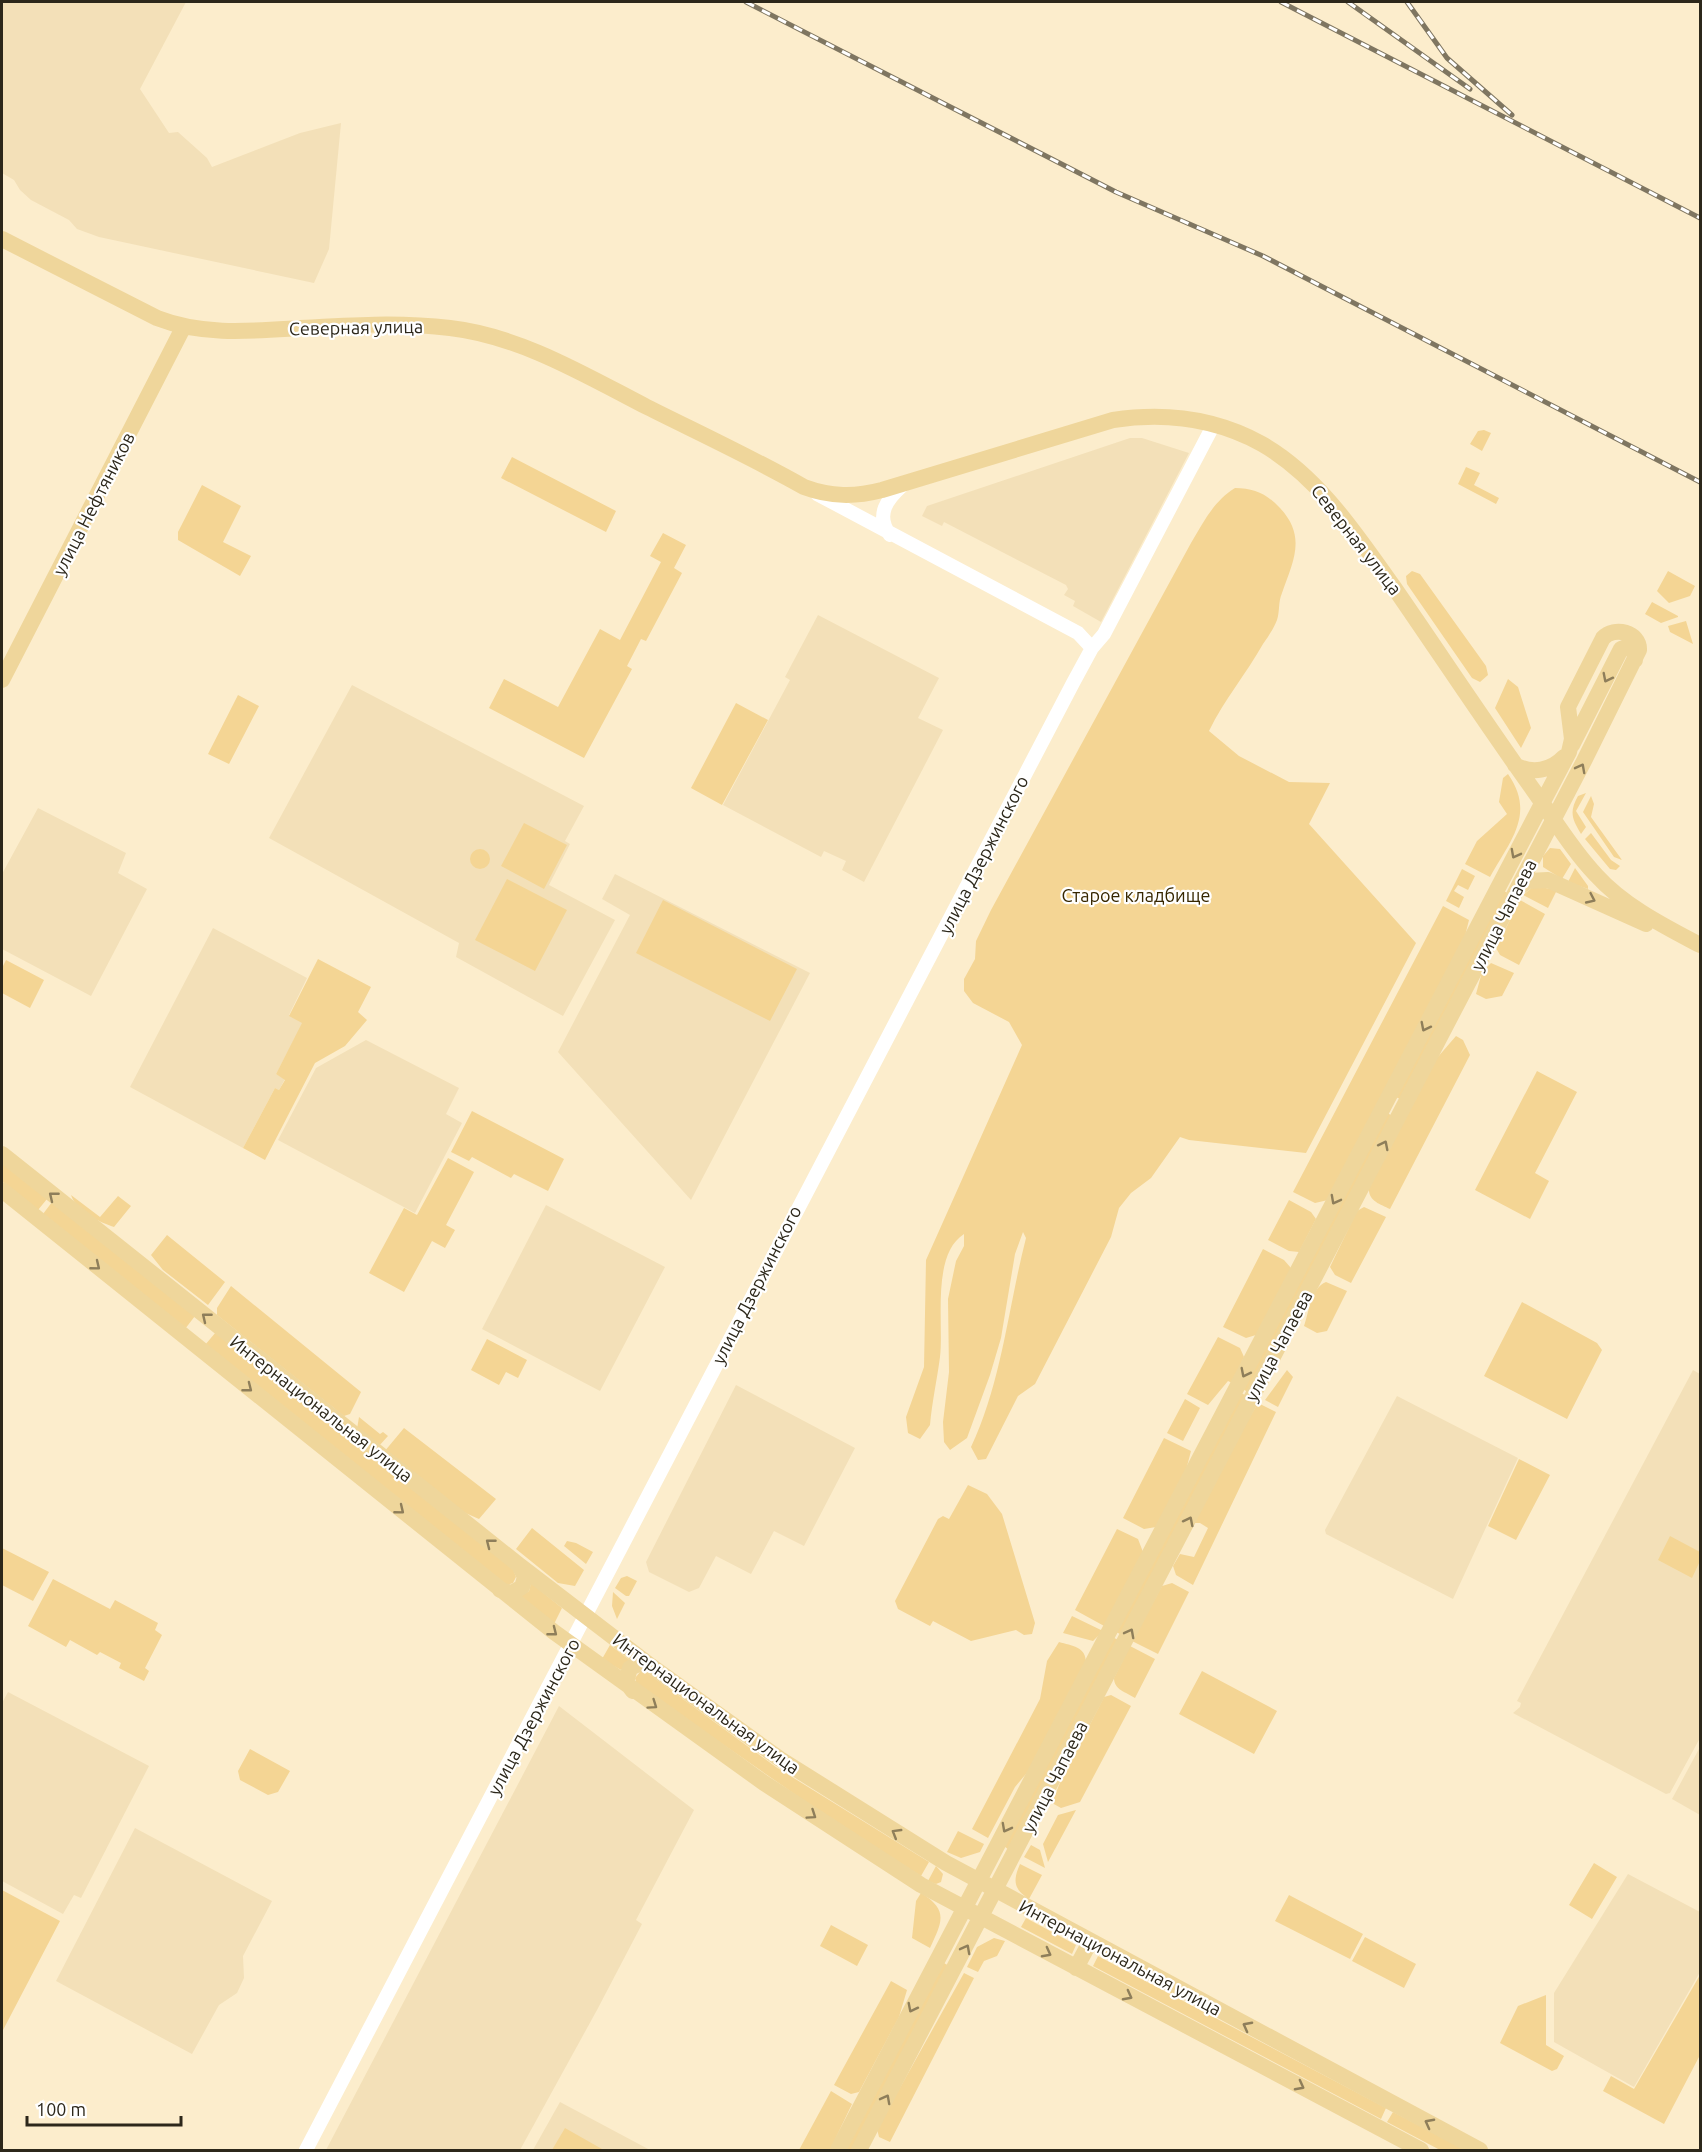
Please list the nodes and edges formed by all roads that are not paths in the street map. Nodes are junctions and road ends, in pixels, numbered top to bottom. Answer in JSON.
{"nodes":[{"id":1,"x":2,"y":239,"type":"edge"},
{"id":2,"x":184,"y":326,"type":"junction"},
{"id":3,"x":1214,"y":423,"type":"junction"},
{"id":4,"x":903,"y":485,"type":"junction"},
{"id":5,"x":804,"y":487,"type":"junction"},
{"id":6,"x":890,"y":535,"type":"junction"},
{"id":7,"x":1092,"y":648,"type":"junction"},
{"id":8,"x":1635,"y":660,"type":"junction"},
{"id":9,"x":2,"y":680,"type":"edge"},
{"id":10,"x":1570,"y":749,"type":"junction"},
{"id":11,"x":1515,"y":765,"type":"junction"},
{"id":12,"x":1542,"y":802,"type":"junction"},
{"id":13,"x":1554,"y":819,"type":"junction"},
{"id":14,"x":1518,"y":888,"type":"junction"},
{"id":15,"x":1701,"y":947,"type":"edge"},
{"id":16,"x":1386,"y":1103,"type":"junction"},
{"id":17,"x":1402,"y":1111,"type":"junction"},
{"id":18,"x":2,"y":1154,"type":"edge"},
{"id":19,"x":2,"y":1190,"type":"edge"},
{"id":20,"x":519,"y":1565,"type":"junction"},
{"id":21,"x":499,"y":1589,"type":"junction"},
{"id":22,"x":587,"y":1617,"type":"junction"},
{"id":23,"x":572,"y":1646,"type":"junction"},
{"id":24,"x":651,"y":1666,"type":"junction"},
{"id":25,"x":633,"y":1691,"type":"junction"},
{"id":26,"x":978,"y":1880,"type":"junction"},
{"id":27,"x":996,"y":1890,"type":"junction"},
{"id":28,"x":964,"y":1908,"type":"junction"},
{"id":29,"x":982,"y":1918,"type":"junction"},
{"id":30,"x":1090,"y":1942,"type":"junction"},
{"id":31,"x":1076,"y":1968,"type":"junction"},
{"id":32,"x":306,"y":2151,"type":"edge"},
{"id":33,"x":838,"y":2151,"type":"edge"},
{"id":34,"x":859,"y":2151,"type":"edge"},
{"id":35,"x":1420,"y":2151,"type":"edge"},
{"id":36,"x":1480,"y":2151,"type":"edge"}],
"edges":[{"from":1,"to":2,"type":"main road","name":"Северная улица"},
{"from":2,"to":5,"type":"main road","name":"Северная улица"},
{"from":2,"to":9,"type":"main road","name":"улица Нефтяников"},
{"from":3,"to":4,"type":"main road","name":"Северная улица"},
{"from":3,"to":7,"type":"street","name":"улица Дзержинского"},
{"from":3,"to":11,"type":"main road","name":"Северная улица"},
{"from":4,"to":5,"type":"main road","name":"Северная улица"},
{"from":4,"to":6,"type":"street"},
{"from":5,"to":6,"type":"street","name":"Северная улица"},
{"from":6,"to":7,"type":"street","name":"Северная улица"},
{"from":7,"to":22,"type":"street","name":"улица Дзержинского"},
{"from":8,"to":10,"type":"main road","name":"улица Чапаева","one_way":true},
{"from":8,"to":10,"type":"main road"},
{"from":13,"to":8,"type":"main road","name":"улица Чапаева","one_way":true},
{"from":10,"to":11,"type":"main road"},
{"from":10,"to":12,"type":"main road","name":"улица Чапаева"},
{"from":11,"to":12,"type":"main road","name":"Северная улица"},
{"from":12,"to":13,"type":"main road","name":"Северная улица"},
{"from":12,"to":16,"type":"main road","name":"улица Чапаева","one_way":true},
{"from":13,"to":14,"type":"main road","name":"улица Чапаева"},
{"from":13,"to":15,"type":"main road","name":"Северная улица"},
{"from":14,"to":15,"type":"main road","one_way":true},
{"from":14,"to":17,"type":"main road","name":"улица Чапаева"},
{"from":16,"to":17,"type":"main road"},
{"from":16,"to":26,"type":"main road","name":"улица Чапаева","one_way":true},
{"from":27,"to":17,"type":"main road","name":"улица Чапаева","one_way":true},
{"from":20,"to":18,"type":"main road","name":"Интернациональная улица","one_way":true},
{"from":19,"to":21,"type":"main road","name":"Интернациональная улица","one_way":true},
{"from":20,"to":21,"type":"main road"},
{"from":20,"to":22,"type":"main road","name":"Интернациональная улица"},
{"from":21,"to":23,"type":"main road","name":"Интернациональная улица","one_way":true},
{"from":22,"to":23,"type":"street","name":"улица Дзержинского"},
{"from":22,"to":24,"type":"main road","name":"Интернациональная улица"},
{"from":23,"to":25,"type":"main road","name":"Интернациональная улица"},
{"from":23,"to":32,"type":"street","name":"улица Дзержинского"},
{"from":24,"to":25,"type":"main road"},
{"from":26,"to":24,"type":"main road","name":"Интернациональная улица","one_way":true},
{"from":25,"to":28,"type":"main road","name":"Интернациональная улица","one_way":true},
{"from":26,"to":27,"type":"main road","name":"Интернациональная улица"},
{"from":26,"to":28,"type":"main road","name":"улица Чапаева"},
{"from":27,"to":29,"type":"main road","name":"улица Чапаева"},
{"from":27,"to":30,"type":"main road","name":"Интернациональная улица"},
{"from":28,"to":29,"type":"main road","name":"Интернациональная улица"},
{"from":28,"to":33,"type":"main road","name":"улица Чапаева","one_way":true},
{"from":29,"to":31,"type":"main road","name":"Интернациональная улица","one_way":true},
{"from":34,"to":29,"type":"main road","name":"улица Чапаева","one_way":true},
{"from":30,"to":31,"type":"main road"},
{"from":36,"to":30,"type":"main road","name":"Интернациональная улица","one_way":true},
{"from":31,"to":35,"type":"main road","name":"Интернациональная улица","one_way":true}]}
